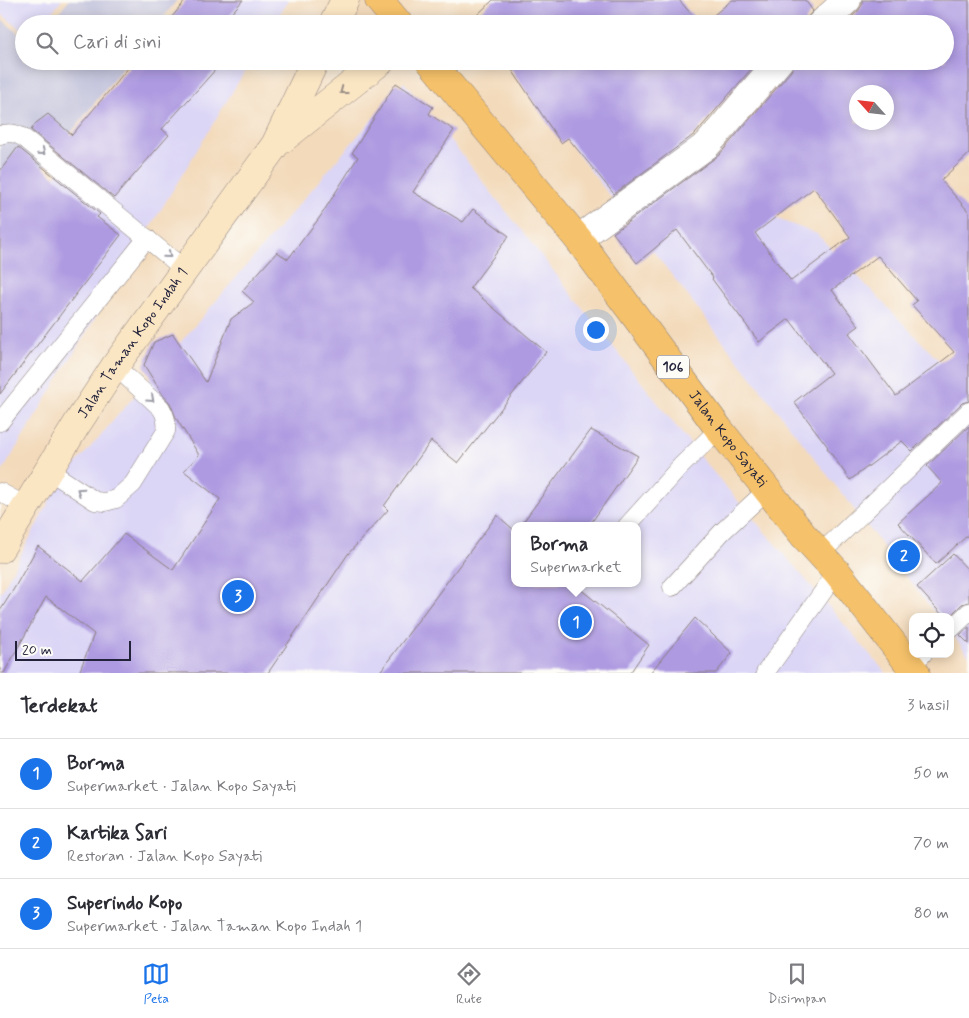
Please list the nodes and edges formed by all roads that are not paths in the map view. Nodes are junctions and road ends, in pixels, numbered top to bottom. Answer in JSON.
{"nodes":[{"id":1,"x":345,"y":0,"type":"edge"},
{"id":2,"x":379,"y":0,"type":"edge"},
{"id":3,"x":847,"y":0,"type":"edge"},
{"id":4,"x":338,"y":15,"type":"edge"},
{"id":5,"x":392,"y":15,"type":"edge"},
{"id":6,"x":831,"y":15,"type":"edge"},
{"id":7,"x":311,"y":70,"type":"edge"},
{"id":8,"x":370,"y":70,"type":"edge"},
{"id":9,"x":437,"y":70,"type":"edge"},
{"id":10,"x":771,"y":70,"type":"edge"},
{"id":11,"x":0,"y":135,"type":"edge"},
{"id":12,"x":275,"y":145,"type":"junction"},
{"id":13,"x":147,"y":238,"type":"junction"},
{"id":14,"x":578,"y":239,"type":"junction"},
{"id":15,"x":184,"y":270,"type":"junction"},
{"id":16,"x":115,"y":366,"type":"junction"},
{"id":17,"x":969,"y":411,"type":"edge"},
{"id":18,"x":0,"y":422,"type":"edge"},
{"id":19,"x":719,"y":429,"type":"junction"},
{"id":20,"x":48,"y":470,"type":"junction"},
{"id":21,"x":767,"y":490,"type":"junction"},
{"id":22,"x":0,"y":492,"type":"edge"},
{"id":23,"x":26,"y":506,"type":"junction"},
{"id":24,"x":631,"y":522,"type":"edge"},
{"id":25,"x":0,"y":549,"type":"edge"},
{"id":26,"x":829,"y":563,"type":"junction"},
{"id":27,"x":672,"y":587,"type":"dead end"},
{"id":28,"x":969,"y":612,"type":"edge"},
{"id":29,"x":954,"y":626,"type":"edge"},
{"id":30,"x":917,"y":664,"type":"edge"},
{"id":31,"x":765,"y":673,"type":"edge"}],
"edges":[{"from":1,"to":4,"type":"main road"},
{"from":2,"to":5,"type":"main road"},
{"from":3,"to":6,"type":"street"},
{"from":7,"to":12,"type":"main road","name":"Jalan Taman Kopo Indah 1"},
{"from":8,"to":12,"type":"main road","name":"Jalan Taman Kopo Indah 1","one_way":true},
{"from":9,"to":14,"type":"main road","name":"Jalan Kopo Sayati","number":"106"},
{"from":10,"to":14,"type":"street"},
{"from":11,"to":13,"type":"lane","one_way":true},
{"from":12,"to":15,"type":"main road","name":"Jalan Taman Kopo Indah 1"},
{"from":13,"to":15,"type":"lane","one_way":true},
{"from":13,"to":18,"type":"lane"},
{"from":14,"to":19,"type":"main road","name":"Jalan Kopo Sayati","number":"106"},
{"from":15,"to":16,"type":"main road","name":"Jalan Taman Kopo Indah 1"},
{"from":16,"to":20,"type":"main road","name":"Jalan Taman Kopo Indah 1"},
{"from":16,"to":20,"type":"lane","one_way":true},
{"from":17,"to":26,"type":"lane"},
{"from":19,"to":21,"type":"main road","name":"Jalan Kopo Sayati","number":"106"},
{"from":19,"to":24,"type":"lane"},
{"from":20,"to":23,"type":"main road","name":"Jalan Taman Kopo Indah 1"},
{"from":21,"to":26,"type":"main road","name":"Jalan Kopo Sayati","number":"106"},
{"from":21,"to":27,"type":"lane"},
{"from":22,"to":23,"type":"lane"},
{"from":23,"to":25,"type":"main road","name":"Jalan Taman Kopo Indah 1"},
{"from":26,"to":30,"type":"main road","name":"Jalan Kopo Sayati","number":"106"},
{"from":26,"to":31,"type":"lane"},
{"from":28,"to":29,"type":"lane"}]}
